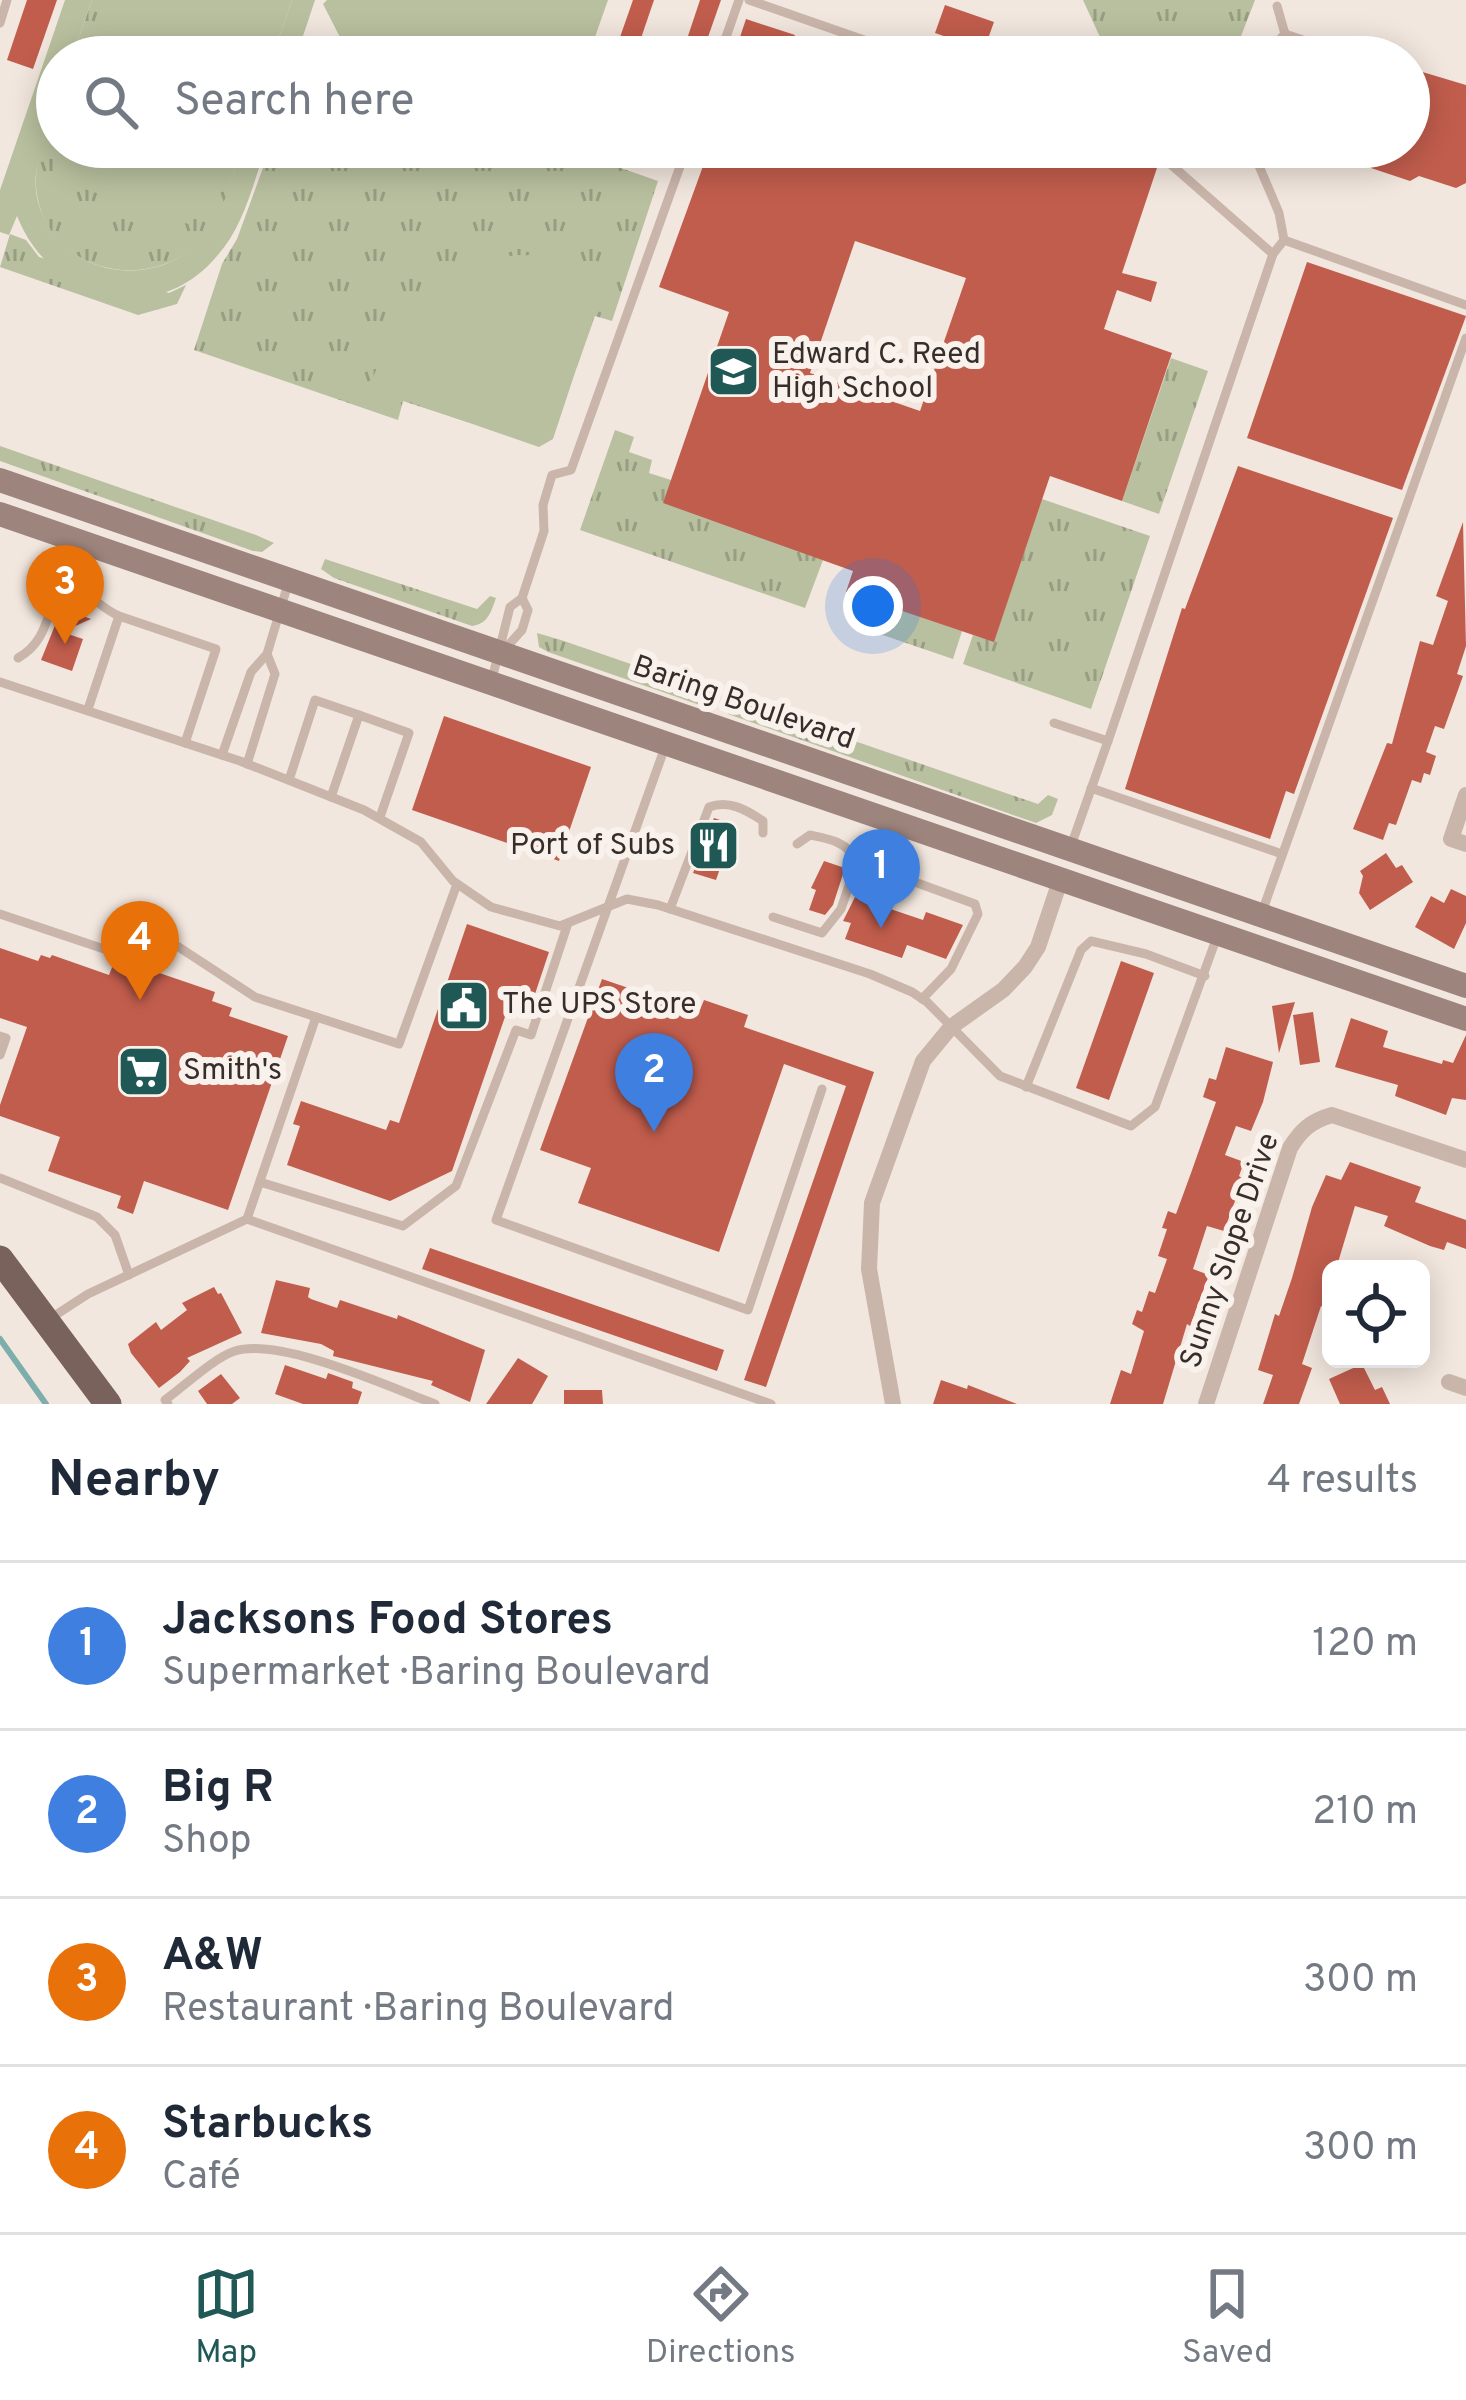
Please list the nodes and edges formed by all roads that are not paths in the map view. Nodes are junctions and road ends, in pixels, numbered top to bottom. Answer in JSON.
{"nodes":[{"id":1,"x":8,"y":0,"type":"edge"},
{"id":2,"x":739,"y":0,"type":"edge"},
{"id":3,"x":749,"y":0,"type":"edge"},
{"id":4,"x":1277,"y":6,"type":"dead end"},
{"id":5,"x":0,"y":22,"type":"edge"},
{"id":6,"x":1285,"y":34,"type":"joint"},
{"id":7,"x":726,"y":36,"type":"edge"},
{"id":8,"x":853,"y":36,"type":"edge"},
{"id":9,"x":1291,"y":36,"type":"edge"},
{"id":10,"x":679,"y":168,"type":"edge"},
{"id":11,"x":1175,"y":168,"type":"edge"},
{"id":12,"x":1260,"y":168,"type":"edge"},
{"id":13,"x":1284,"y":240,"type":"junction"},
{"id":14,"x":1273,"y":254,"type":"junction"},
{"id":15,"x":1465,"y":301,"type":"edge"},
{"id":16,"x":1466,"y":338,"type":"edge"},
{"id":17,"x":0,"y":480,"type":"edge"},
{"id":18,"x":0,"y":514,"type":"edge"},
{"id":19,"x":289,"y":579,"type":"junction"},
{"id":20,"x":523,"y":598,"type":"junction"},
{"id":21,"x":283,"y":611,"type":"junction"},
{"id":22,"x":118,"y":616,"type":"junction"},
{"id":23,"x":501,"y":652,"type":"junction"},
{"id":24,"x":267,"y":654,"type":"junction"},
{"id":25,"x":18,"y":658,"type":"dead end"},
{"id":26,"x":0,"y":682,"type":"edge"},
{"id":27,"x":491,"y":682,"type":"junction"},
{"id":28,"x":88,"y":710,"type":"junction"},
{"id":29,"x":359,"y":715,"type":"junction"},
{"id":30,"x":1054,"y":723,"type":"dead end"},
{"id":31,"x":1108,"y":741,"type":"junction"},
{"id":32,"x":667,"y":742,"type":"junction"},
{"id":33,"x":185,"y":743,"type":"junction"},
{"id":34,"x":222,"y":755,"type":"junction"},
{"id":35,"x":247,"y":764,"type":"junction"},
{"id":36,"x":289,"y":780,"type":"junction"},
{"id":37,"x":1091,"y":788,"type":"junction"},
{"id":38,"x":1466,"y":795,"type":"edge"},
{"id":39,"x":331,"y":797,"type":"junction"},
{"id":40,"x":380,"y":817,"type":"junction"},
{"id":41,"x":909,"y":826,"type":"junction"},
{"id":42,"x":763,"y":833,"type":"dead end"},
{"id":43,"x":1458,"y":842,"type":"edge"},
{"id":44,"x":797,"y":844,"type":"dead end"},
{"id":45,"x":1070,"y":849,"type":"junction"},
{"id":46,"x":1282,"y":854,"type":"junction"},
{"id":47,"x":1060,"y":878,"type":"junction"},
{"id":48,"x":457,"y":884,"type":"junction"},
{"id":49,"x":608,"y":907,"type":"junction"},
{"id":50,"x":670,"y":909,"type":"junction"},
{"id":51,"x":0,"y":914,"type":"edge"},
{"id":52,"x":1261,"y":914,"type":"junction"},
{"id":53,"x":773,"y":917,"type":"dead end"},
{"id":54,"x":568,"y":923,"type":"junction"},
{"id":55,"x":1219,"y":933,"type":"junction"},
{"id":56,"x":1205,"y":976,"type":"junction"},
{"id":57,"x":1466,"y":986,"type":"edge"},
{"id":58,"x":922,"y":999,"type":"junction"},
{"id":59,"x":316,"y":1017,"type":"junction"},
{"id":60,"x":1466,"y":1019,"type":"edge"},
{"id":61,"x":951,"y":1027,"type":"junction"},
{"id":62,"x":0,"y":1036,"type":"edge"},
{"id":63,"x":0,"y":1055,"type":"edge"},
{"id":64,"x":1026,"y":1087,"type":"junction"},
{"id":65,"x":822,"y":1089,"type":"dead end"},
{"id":66,"x":1466,"y":1160,"type":"edge"},
{"id":67,"x":0,"y":1178,"type":"edge"},
{"id":68,"x":260,"y":1181,"type":"junction"},
{"id":69,"x":247,"y":1219,"type":"junction"},
{"id":70,"x":0,"y":1259,"type":"edge"},
{"id":71,"x":129,"y":1275,"type":"junction"},
{"id":72,"x":47,"y":1321,"type":"junction"},
{"id":73,"x":108,"y":1404,"type":"edge"},
{"id":74,"x":168,"y":1404,"type":"edge"},
{"id":75,"x":435,"y":1404,"type":"edge"},
{"id":76,"x":771,"y":1404,"type":"edge"},
{"id":77,"x":893,"y":1404,"type":"edge"},
{"id":78,"x":1207,"y":1404,"type":"edge"}],
"edges":[{"from":1,"to":5,"type":"lane"},
{"from":2,"to":7,"type":"lane"},
{"from":3,"to":8,"type":"lane"},
{"from":4,"to":6,"type":"lane"},
{"from":6,"to":9,"type":"lane"},
{"from":10,"to":20,"type":"lane"},
{"from":11,"to":14,"type":"lane"},
{"from":12,"to":13,"type":"lane"},
{"from":13,"to":14,"type":"lane"},
{"from":13,"to":15,"type":"lane"},
{"from":14,"to":31,"type":"lane"},
{"from":16,"to":46,"type":"lane"},
{"from":17,"to":19,"type":"main road","name":"Baring Boulevard"},
{"from":18,"to":21,"type":"main road","name":"Baring Boulevard"},
{"from":19,"to":21,"type":"lane"},
{"from":19,"to":23,"type":"main road","name":"Baring Boulevard"},
{"from":20,"to":23,"type":"lane"},
{"from":20,"to":23,"type":"lane"},
{"from":21,"to":24,"type":"lane"},
{"from":21,"to":27,"type":"main road","name":"Baring Boulevard"},
{"from":22,"to":25,"type":"lane"},
{"from":22,"to":28,"type":"lane"},
{"from":22,"to":33,"type":"lane"},
{"from":23,"to":27,"type":"lane"},
{"from":23,"to":45,"type":"main road","name":"Baring Boulevard"},
{"from":24,"to":34,"type":"lane"},
{"from":24,"to":35,"type":"lane"},
{"from":26,"to":28,"type":"lane"},
{"from":27,"to":32,"type":"main road","name":"Baring Boulevard"},
{"from":28,"to":33,"type":"lane"},
{"from":29,"to":36,"type":"lane"},
{"from":29,"to":39,"type":"lane"},
{"from":29,"to":40,"type":"lane"},
{"from":30,"to":31,"type":"lane"},
{"from":31,"to":37,"type":"lane"},
{"from":32,"to":41,"type":"main road","name":"Baring Boulevard"},
{"from":32,"to":49,"type":"lane"},
{"from":33,"to":34,"type":"lane"},
{"from":34,"to":35,"type":"lane"},
{"from":35,"to":36,"type":"lane"},
{"from":36,"to":39,"type":"lane"},
{"from":37,"to":45,"type":"lane"},
{"from":37,"to":46,"type":"lane"},
{"from":38,"to":43,"type":"street"},
{"from":39,"to":40,"type":"lane"},
{"from":40,"to":48,"type":"lane"},
{"from":41,"to":47,"type":"main road","name":"Baring Boulevard"},
{"from":41,"to":58,"type":"lane"},
{"from":42,"to":50,"type":"lane"},
{"from":44,"to":53,"type":"lane"},
{"from":45,"to":47,"type":"main road"},
{"from":45,"to":52,"type":"main road","name":"Baring Boulevard"},
{"from":46,"to":52,"type":"lane"},
{"from":47,"to":55,"type":"main road","name":"Baring Boulevard"},
{"from":47,"to":61,"type":"street"},
{"from":48,"to":54,"type":"lane"},
{"from":48,"to":59,"type":"lane"},
{"from":49,"to":50,"type":"lane"},
{"from":49,"to":54,"type":"lane"},
{"from":49,"to":65,"type":"lane"},
{"from":50,"to":58,"type":"lane"},
{"from":51,"to":59,"type":"lane"},
{"from":52,"to":57,"type":"main road","name":"Baring Boulevard"},
{"from":54,"to":68,"type":"lane"},
{"from":55,"to":56,"type":"lane"},
{"from":55,"to":60,"type":"main road","name":"Baring Boulevard"},
{"from":56,"to":64,"type":"lane"},
{"from":56,"to":64,"type":"lane"},
{"from":58,"to":61,"type":"lane"},
{"from":59,"to":68,"type":"lane"},
{"from":61,"to":64,"type":"lane"},
{"from":61,"to":77,"type":"street"},
{"from":62,"to":63,"type":"lane"},
{"from":66,"to":78,"type":"street","name":"Sunny Slope Drive"},
{"from":67,"to":71,"type":"lane"},
{"from":68,"to":69,"type":"lane"},
{"from":69,"to":71,"type":"lane"},
{"from":69,"to":76,"type":"lane"},
{"from":70,"to":72,"type":"main road"},
{"from":71,"to":72,"type":"lane"},
{"from":72,"to":73,"type":"main road"},
{"from":74,"to":75,"type":"lane"}]}
